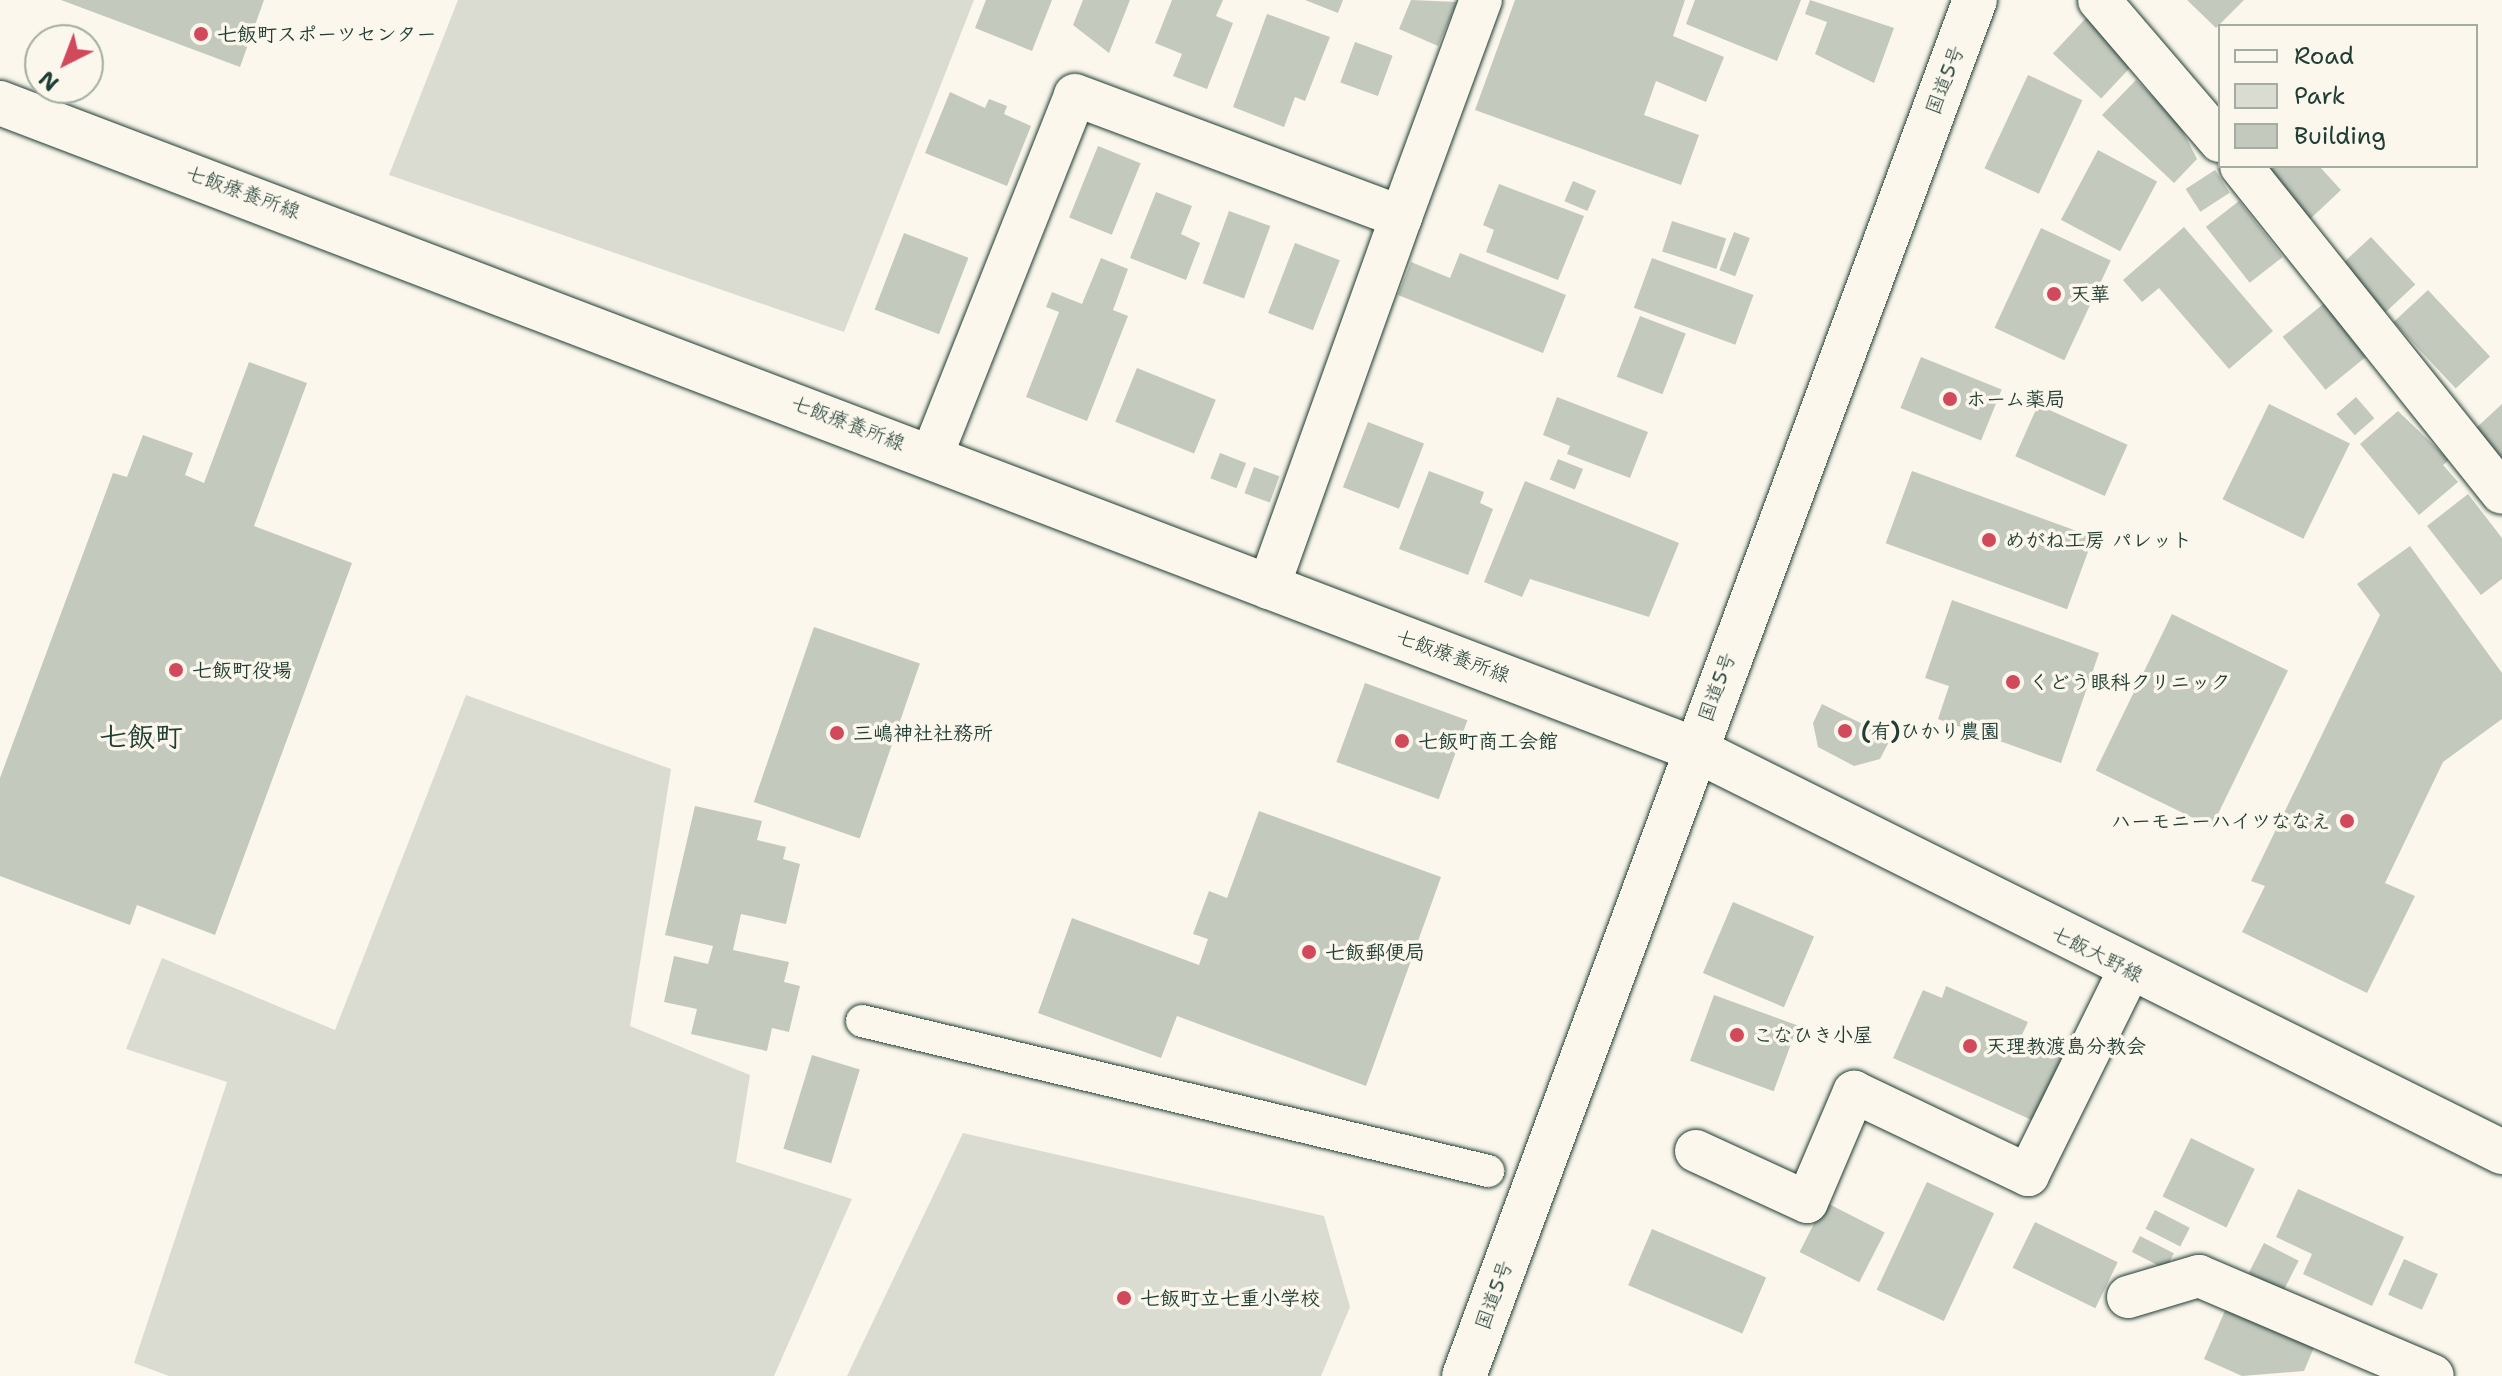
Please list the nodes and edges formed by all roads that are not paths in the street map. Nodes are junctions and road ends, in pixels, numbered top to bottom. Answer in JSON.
{"nodes":[{"id":1,"x":1481,"y":0,"type":"edge"},
{"id":2,"x":1975,"y":0,"type":"edge"},
{"id":3,"x":2099,"y":0,"type":"edge"},
{"id":4,"x":0,"y":103,"type":"edge"},
{"id":5,"x":2218,"y":139,"type":"edge"},
{"id":6,"x":2243,"y":168,"type":"edge"},
{"id":7,"x":1401,"y":217,"type":"junction"},
{"id":8,"x":932,"y":455,"type":"junction"},
{"id":9,"x":2502,"y":493,"type":"edge"},
{"id":10,"x":1268,"y":588,"type":"junction"},
{"id":11,"x":1694,"y":749,"type":"junction"},
{"id":12,"x":2129,"y":971,"type":"junction"},
{"id":13,"x":862,"y":1021,"type":"dead end"},
{"id":14,"x":1696,"y":1151,"type":"dead end"},
{"id":15,"x":2502,"y":1152,"type":"edge"},
{"id":16,"x":1488,"y":1171,"type":"dead end"},
{"id":17,"x":2128,"y":1297,"type":"dead end"},
{"id":18,"x":1464,"y":1376,"type":"edge"},
{"id":19,"x":2433,"y":1376,"type":"edge"}],
"edges":[{"from":1,"to":7,"type":"street"},
{"from":2,"to":11,"type":"main road","name":"国道5号"},
{"from":3,"to":5,"type":"street"},
{"from":4,"to":8,"type":"main road","name":"七飯療養所線"},
{"from":6,"to":9,"type":"street"},
{"from":7,"to":8,"type":"street"},
{"from":7,"to":10,"type":"street"},
{"from":8,"to":10,"type":"main road","name":"七飯療養所線"},
{"from":10,"to":11,"type":"main road","name":"七飯療養所線"},
{"from":11,"to":12,"type":"main road","name":"七飯大野線"},
{"from":11,"to":18,"type":"main road","name":"国道5号"},
{"from":12,"to":14,"type":"street"},
{"from":12,"to":15,"type":"main road","name":"七飯大野線"},
{"from":13,"to":16,"type":"street"},
{"from":17,"to":19,"type":"street"}]}
